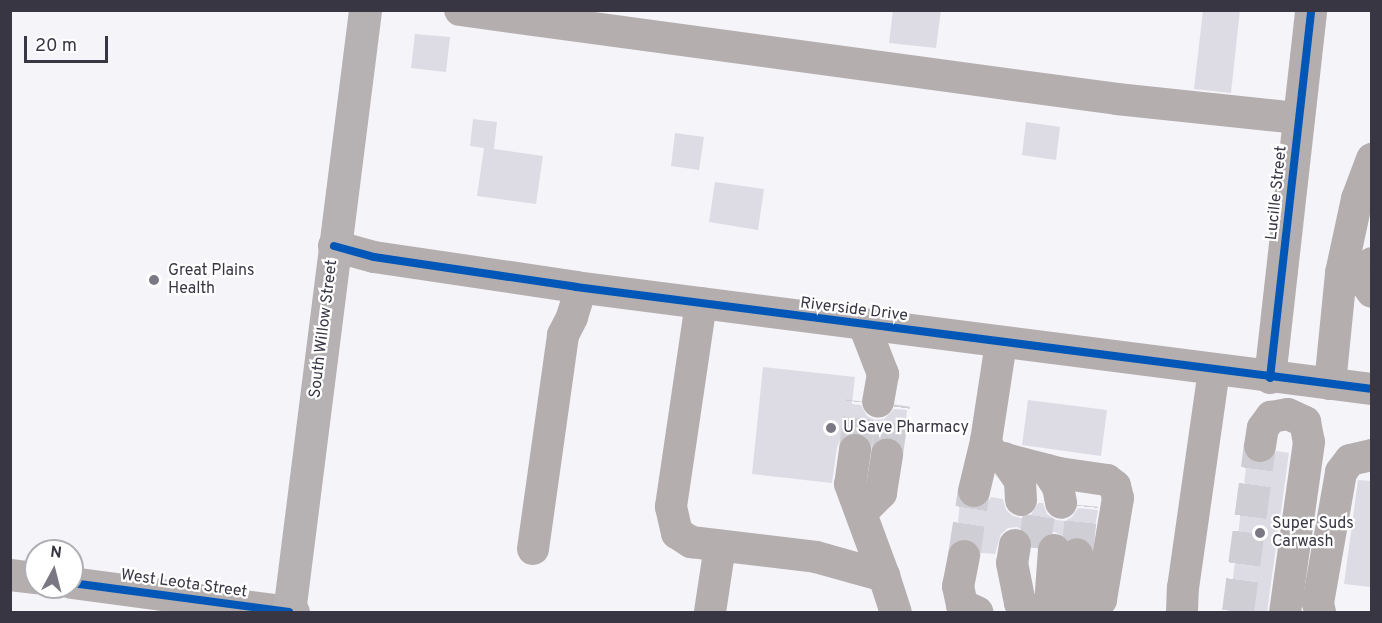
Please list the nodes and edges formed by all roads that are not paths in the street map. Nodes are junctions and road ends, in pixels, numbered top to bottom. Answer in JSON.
{"nodes":[{"id":1,"x":365,"y":10,"type":"edge"},
{"id":2,"x":460,"y":10,"type":"edge"},
{"id":3,"x":1311,"y":10,"type":"edge"},
{"id":4,"x":1299,"y":118,"type":"junction"},
{"id":5,"x":1371,"y":159,"type":"edge"},
{"id":6,"x":1364,"y":200,"type":"edge"},
{"id":7,"x":334,"y":246,"type":"junction"},
{"id":8,"x":1371,"y":263,"type":"edge"},
{"id":9,"x":580,"y":288,"type":"junction"},
{"id":10,"x":1371,"y":292,"type":"edge"},
{"id":11,"x":701,"y":303,"type":"junction"},
{"id":12,"x":864,"y":325,"type":"junction"},
{"id":13,"x":1001,"y":343,"type":"junction"},
{"id":14,"x":1214,"y":370,"type":"junction"},
{"id":15,"x":1281,"y":379,"type":"junction"},
{"id":16,"x":1330,"y":384,"type":"junction"},
{"id":17,"x":1371,"y":389,"type":"edge"},
{"id":18,"x":879,"y":395,"type":"tunnel mouth"},
{"id":19,"x":1288,"y":414,"type":"junction"},
{"id":20,"x":1260,"y":446,"type":"tunnel mouth"},
{"id":21,"x":871,"y":451,"type":"tunnel mouth"},
{"id":22,"x":1371,"y":455,"type":"edge"},
{"id":23,"x":1037,"y":480,"type":"junction"},
{"id":24,"x":974,"y":491,"type":"dead end"},
{"id":25,"x":720,"y":546,"type":"junction"},
{"id":26,"x":533,"y":549,"type":"dead end"},
{"id":27,"x":1045,"y":549,"type":"junction"},
{"id":28,"x":963,"y":556,"type":"tunnel mouth"},
{"id":29,"x":884,"y":576,"type":"junction"},
{"id":30,"x":84,"y":585,"type":"edge"},
{"id":31,"x":291,"y":612,"type":"edge"},
{"id":32,"x":710,"y":612,"type":"edge"},
{"id":33,"x":896,"y":612,"type":"edge"},
{"id":34,"x":977,"y":612,"type":"edge"},
{"id":35,"x":1030,"y":612,"type":"edge"},
{"id":36,"x":1037,"y":612,"type":"edge"},
{"id":37,"x":1054,"y":612,"type":"edge"},
{"id":38,"x":1071,"y":612,"type":"edge"},
{"id":39,"x":1085,"y":612,"type":"edge"},
{"id":40,"x":1182,"y":612,"type":"edge"},
{"id":41,"x":1285,"y":612,"type":"edge"},
{"id":42,"x":1320,"y":612,"type":"edge"}],
"edges":[{"from":1,"to":7,"type":"main road","name":"South Willow Street"},
{"from":2,"to":4,"type":"street"},
{"from":3,"to":4,"type":"street","name":"Lucille Street"},
{"from":4,"to":15,"type":"street","name":"Lucille Street"},
{"from":5,"to":6,"type":"street"},
{"from":6,"to":16,"type":"street"},
{"from":7,"to":9,"type":"street","name":"Riverside Drive"},
{"from":7,"to":31,"type":"main road","name":"South Willow Street"},
{"from":8,"to":10,"type":"street"},
{"from":9,"to":11,"type":"street","name":"Riverside Drive"},
{"from":9,"to":26,"type":"street"},
{"from":11,"to":12,"type":"street","name":"Riverside Drive"},
{"from":11,"to":25,"type":"street"},
{"from":12,"to":13,"type":"street","name":"Riverside Drive"},
{"from":12,"to":18,"type":"street"},
{"from":13,"to":14,"type":"street","name":"Riverside Drive"},
{"from":13,"to":23,"type":"street"},
{"from":14,"to":15,"type":"street","name":"Riverside Drive"},
{"from":14,"to":40,"type":"street"},
{"from":15,"to":16,"type":"street","name":"Riverside Drive"},
{"from":15,"to":19,"type":"street","name":"Lucille Street"},
{"from":16,"to":17,"type":"street","name":"Riverside Drive"},
{"from":19,"to":20,"type":"street"},
{"from":19,"to":41,"type":"street"},
{"from":21,"to":29,"type":"street"},
{"from":22,"to":42,"type":"street"},
{"from":23,"to":24,"type":"street"},
{"from":23,"to":39,"type":"street"},
{"from":25,"to":29,"type":"street"},
{"from":25,"to":32,"type":"street"},
{"from":27,"to":35,"type":"street"},
{"from":27,"to":36,"type":"street"},
{"from":27,"to":37,"type":"street"},
{"from":27,"to":38,"type":"street"},
{"from":28,"to":34,"type":"street"},
{"from":29,"to":33,"type":"street"},
{"from":30,"to":31,"type":"street","name":"West Leota Street"}]}
